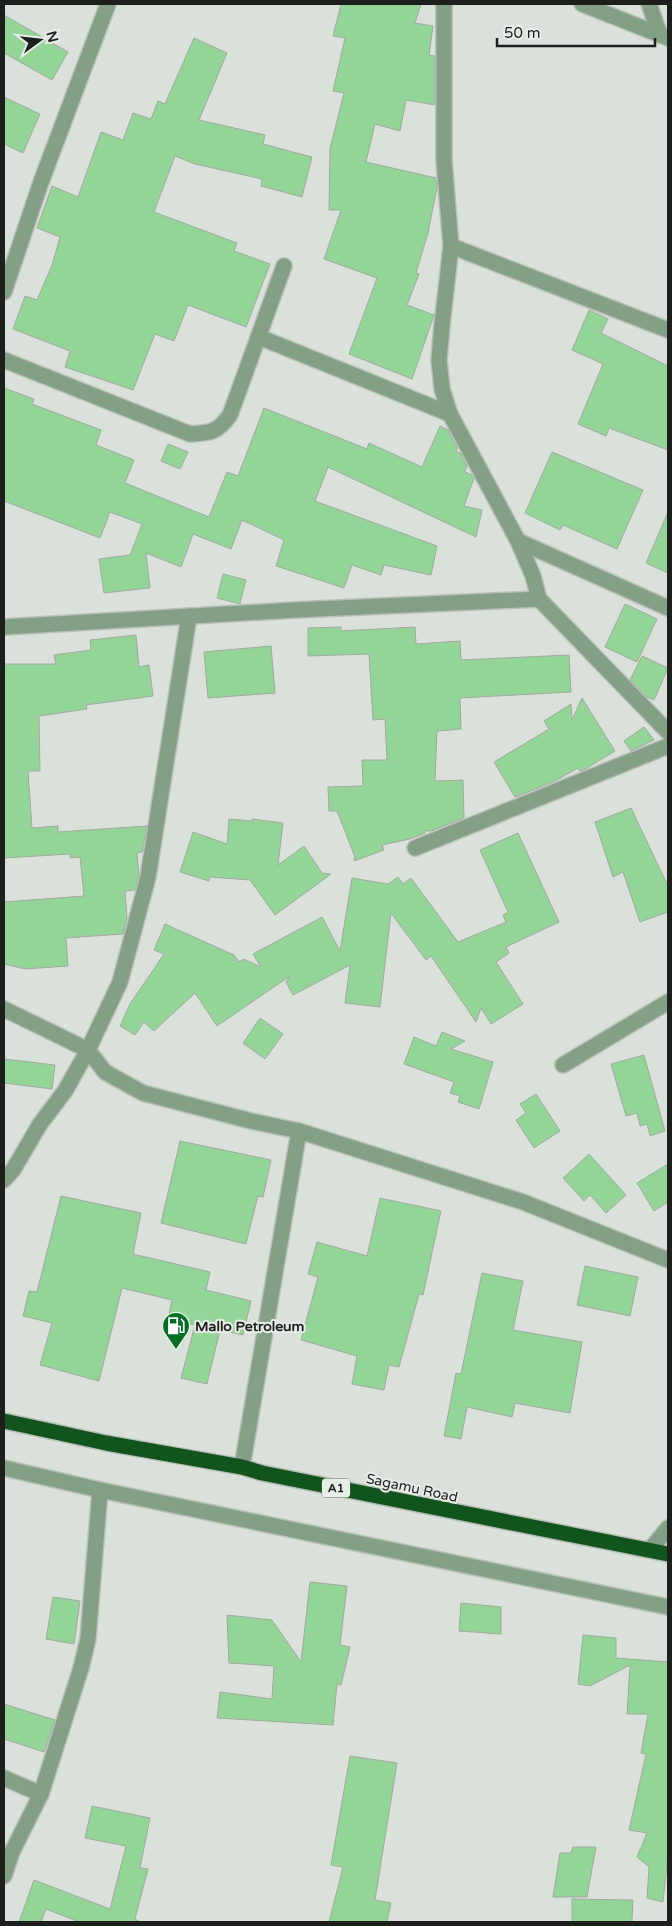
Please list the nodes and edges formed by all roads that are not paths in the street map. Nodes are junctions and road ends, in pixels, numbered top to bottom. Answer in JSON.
{"nodes":[{"id":1,"x":108,"y":4,"type":"edge"},
{"id":2,"x":444,"y":4,"type":"edge"},
{"id":3,"x":582,"y":4,"type":"edge"},
{"id":4,"x":649,"y":4,"type":"edge"},
{"id":5,"x":664,"y":37,"type":"edge"},
{"id":6,"x":451,"y":246,"type":"junction"},
{"id":7,"x":284,"y":266,"type":"dead end"},
{"id":8,"x":4,"y":292,"type":"edge"},
{"id":9,"x":668,"y":330,"type":"edge"},
{"id":10,"x":259,"y":337,"type":"junction"},
{"id":11,"x":4,"y":360,"type":"edge"},
{"id":12,"x":450,"y":414,"type":"junction"},
{"id":13,"x":518,"y":541,"type":"junction"},
{"id":14,"x":539,"y":599,"type":"junction"},
{"id":15,"x":668,"y":608,"type":"edge"},
{"id":16,"x":189,"y":616,"type":"junction"},
{"id":17,"x":4,"y":627,"type":"edge"},
{"id":18,"x":668,"y":732,"type":"edge"},
{"id":19,"x":668,"y":746,"type":"edge"},
{"id":20,"x":415,"y":848,"type":"dead end"},
{"id":21,"x":668,"y":1002,"type":"edge"},
{"id":22,"x":4,"y":1009,"type":"edge"},
{"id":23,"x":88,"y":1050,"type":"junction"},
{"id":24,"x":563,"y":1065,"type":"dead end"},
{"id":25,"x":299,"y":1131,"type":"junction"},
{"id":26,"x":4,"y":1180,"type":"edge"},
{"id":27,"x":668,"y":1260,"type":"edge"},
{"id":28,"x":4,"y":1421,"type":"edge"},
{"id":29,"x":242,"y":1467,"type":"junction"},
{"id":30,"x":4,"y":1468,"type":"edge"},
{"id":31,"x":100,"y":1490,"type":"junction"},
{"id":32,"x":668,"y":1528,"type":"edge"},
{"id":33,"x":650,"y":1550,"type":"junction"},
{"id":34,"x":668,"y":1554,"type":"edge"},
{"id":35,"x":668,"y":1608,"type":"edge"},
{"id":36,"x":4,"y":1778,"type":"edge"},
{"id":37,"x":41,"y":1794,"type":"junction"},
{"id":38,"x":4,"y":1876,"type":"edge"}],
"edges":[{"from":1,"to":8,"type":"street"},
{"from":2,"to":6,"type":"street"},
{"from":3,"to":5,"type":"street"},
{"from":4,"to":5,"type":"street"},
{"from":6,"to":9,"type":"street"},
{"from":6,"to":12,"type":"street"},
{"from":7,"to":10,"type":"street"},
{"from":10,"to":11,"type":"street"},
{"from":10,"to":12,"type":"street"},
{"from":12,"to":13,"type":"street"},
{"from":13,"to":14,"type":"street"},
{"from":13,"to":15,"type":"street"},
{"from":14,"to":16,"type":"street"},
{"from":14,"to":18,"type":"street"},
{"from":16,"to":17,"type":"street"},
{"from":16,"to":23,"type":"street"},
{"from":19,"to":20,"type":"street"},
{"from":21,"to":24,"type":"street"},
{"from":22,"to":23,"type":"street"},
{"from":23,"to":25,"type":"street"},
{"from":23,"to":26,"type":"street"},
{"from":25,"to":27,"type":"street"},
{"from":25,"to":29,"type":"street"},
{"from":28,"to":29,"type":"highway","name":"Sagamu Road","number":"A1"},
{"from":29,"to":33,"type":"highway","name":"Sagamu Road","number":"A1"},
{"from":30,"to":31,"type":"street"},
{"from":31,"to":35,"type":"street"},
{"from":31,"to":37,"type":"street"},
{"from":32,"to":33,"type":"street"},
{"from":33,"to":34,"type":"highway","name":"Sagamu Road","number":"A1"},
{"from":36,"to":37,"type":"street"},
{"from":37,"to":38,"type":"street"}]}
